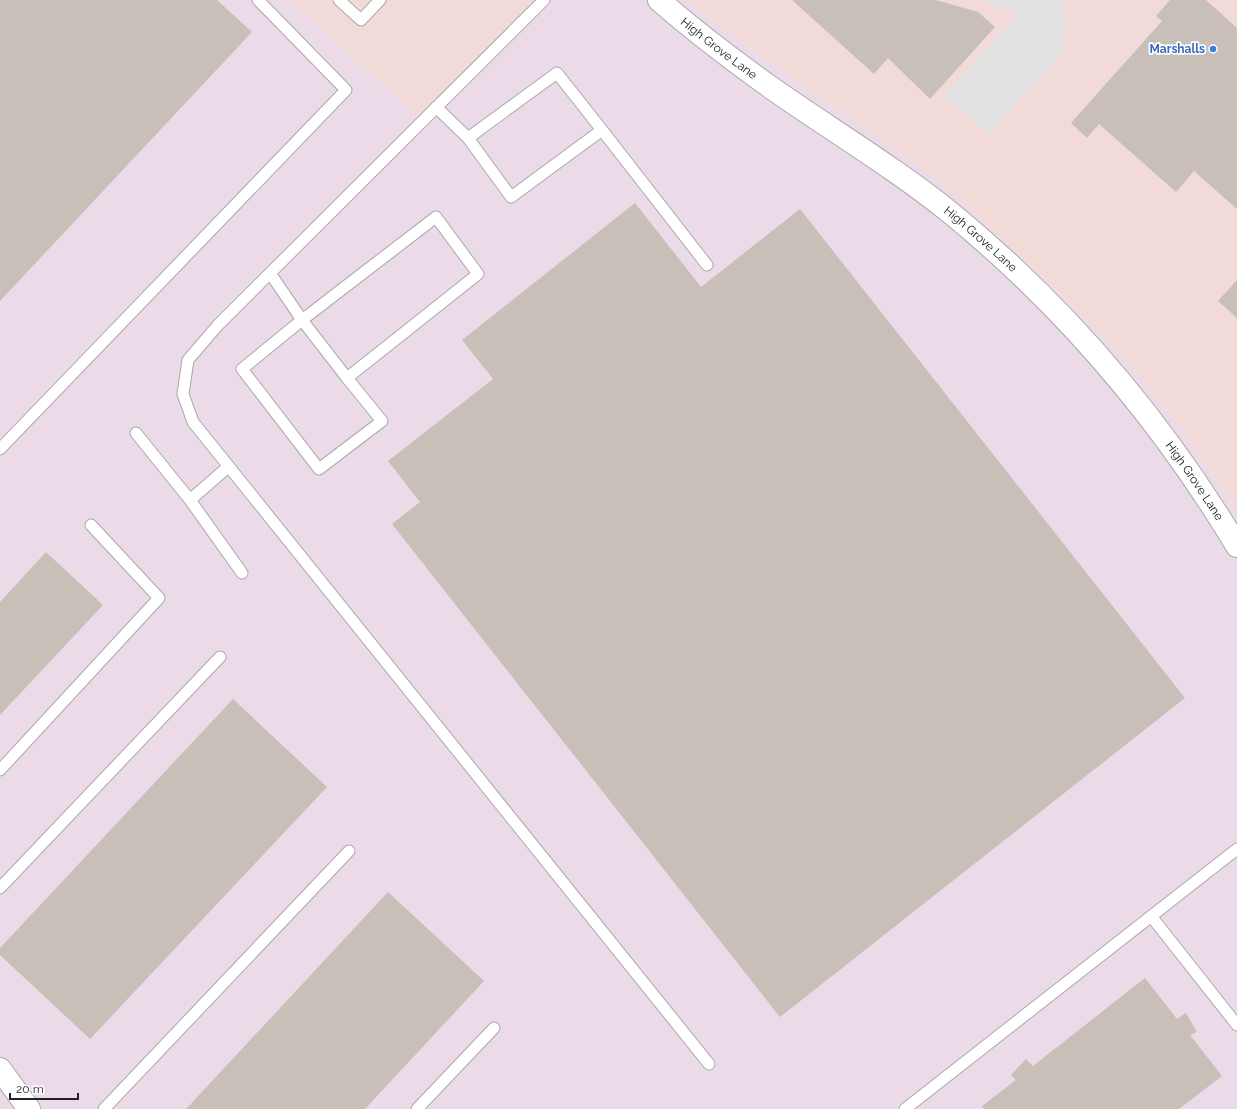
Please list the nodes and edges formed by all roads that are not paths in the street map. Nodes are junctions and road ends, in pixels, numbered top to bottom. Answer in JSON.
{"nodes":[{"id":1,"x":258,"y":0,"type":"edge"},
{"id":2,"x":340,"y":0,"type":"edge"},
{"id":3,"x":380,"y":0,"type":"edge"},
{"id":4,"x":544,"y":0,"type":"edge"},
{"id":5,"x":659,"y":0,"type":"edge"},
{"id":6,"x":436,"y":107,"type":"junction"},
{"id":7,"x":602,"y":130,"type":"junction"},
{"id":8,"x":468,"y":138,"type":"junction"},
{"id":9,"x":707,"y":265,"type":"dead end"},
{"id":10,"x":270,"y":272,"type":"junction"},
{"id":11,"x":302,"y":320,"type":"junction"},
{"id":12,"x":347,"y":378,"type":"junction"},
{"id":13,"x":136,"y":433,"type":"dead end"},
{"id":14,"x":0,"y":449,"type":"edge"},
{"id":15,"x":228,"y":467,"type":"junction"},
{"id":16,"x":190,"y":500,"type":"junction"},
{"id":17,"x":91,"y":525,"type":"dead end"},
{"id":18,"x":1237,"y":546,"type":"edge"},
{"id":19,"x":242,"y":573,"type":"dead end"},
{"id":20,"x":220,"y":657,"type":"dead end"},
{"id":21,"x":0,"y":770,"type":"edge"},
{"id":22,"x":1237,"y":849,"type":"edge"},
{"id":23,"x":349,"y":851,"type":"dead end"},
{"id":24,"x":0,"y":888,"type":"edge"},
{"id":25,"x":1151,"y":916,"type":"junction"},
{"id":26,"x":1237,"y":1025,"type":"edge"},
{"id":27,"x":494,"y":1028,"type":"dead end"},
{"id":28,"x":709,"y":1064,"type":"dead end"},
{"id":29,"x":0,"y":1069,"type":"edge"},
{"id":30,"x":29,"y":1109,"type":"edge"},
{"id":31,"x":104,"y":1109,"type":"edge"},
{"id":32,"x":417,"y":1109,"type":"edge"},
{"id":33,"x":905,"y":1109,"type":"edge"}],
"edges":[{"from":1,"to":14,"type":"lane"},
{"from":2,"to":3,"type":"lane"},
{"from":4,"to":6,"type":"lane"},
{"from":5,"to":18,"type":"street","name":"High Grove Lane"},
{"from":6,"to":8,"type":"lane"},
{"from":6,"to":10,"type":"lane"},
{"from":7,"to":8,"type":"lane"},
{"from":7,"to":8,"type":"lane"},
{"from":7,"to":9,"type":"lane"},
{"from":10,"to":11,"type":"lane"},
{"from":10,"to":15,"type":"lane"},
{"from":11,"to":12,"type":"lane"},
{"from":11,"to":12,"type":"lane"},
{"from":11,"to":12,"type":"lane"},
{"from":13,"to":16,"type":"lane"},
{"from":15,"to":16,"type":"lane"},
{"from":15,"to":28,"type":"lane"},
{"from":16,"to":19,"type":"lane"},
{"from":17,"to":21,"type":"lane"},
{"from":20,"to":24,"type":"lane"},
{"from":22,"to":25,"type":"lane"},
{"from":23,"to":31,"type":"lane"},
{"from":25,"to":26,"type":"lane"},
{"from":25,"to":33,"type":"lane"},
{"from":27,"to":32,"type":"lane"},
{"from":29,"to":30,"type":"street"}]}
